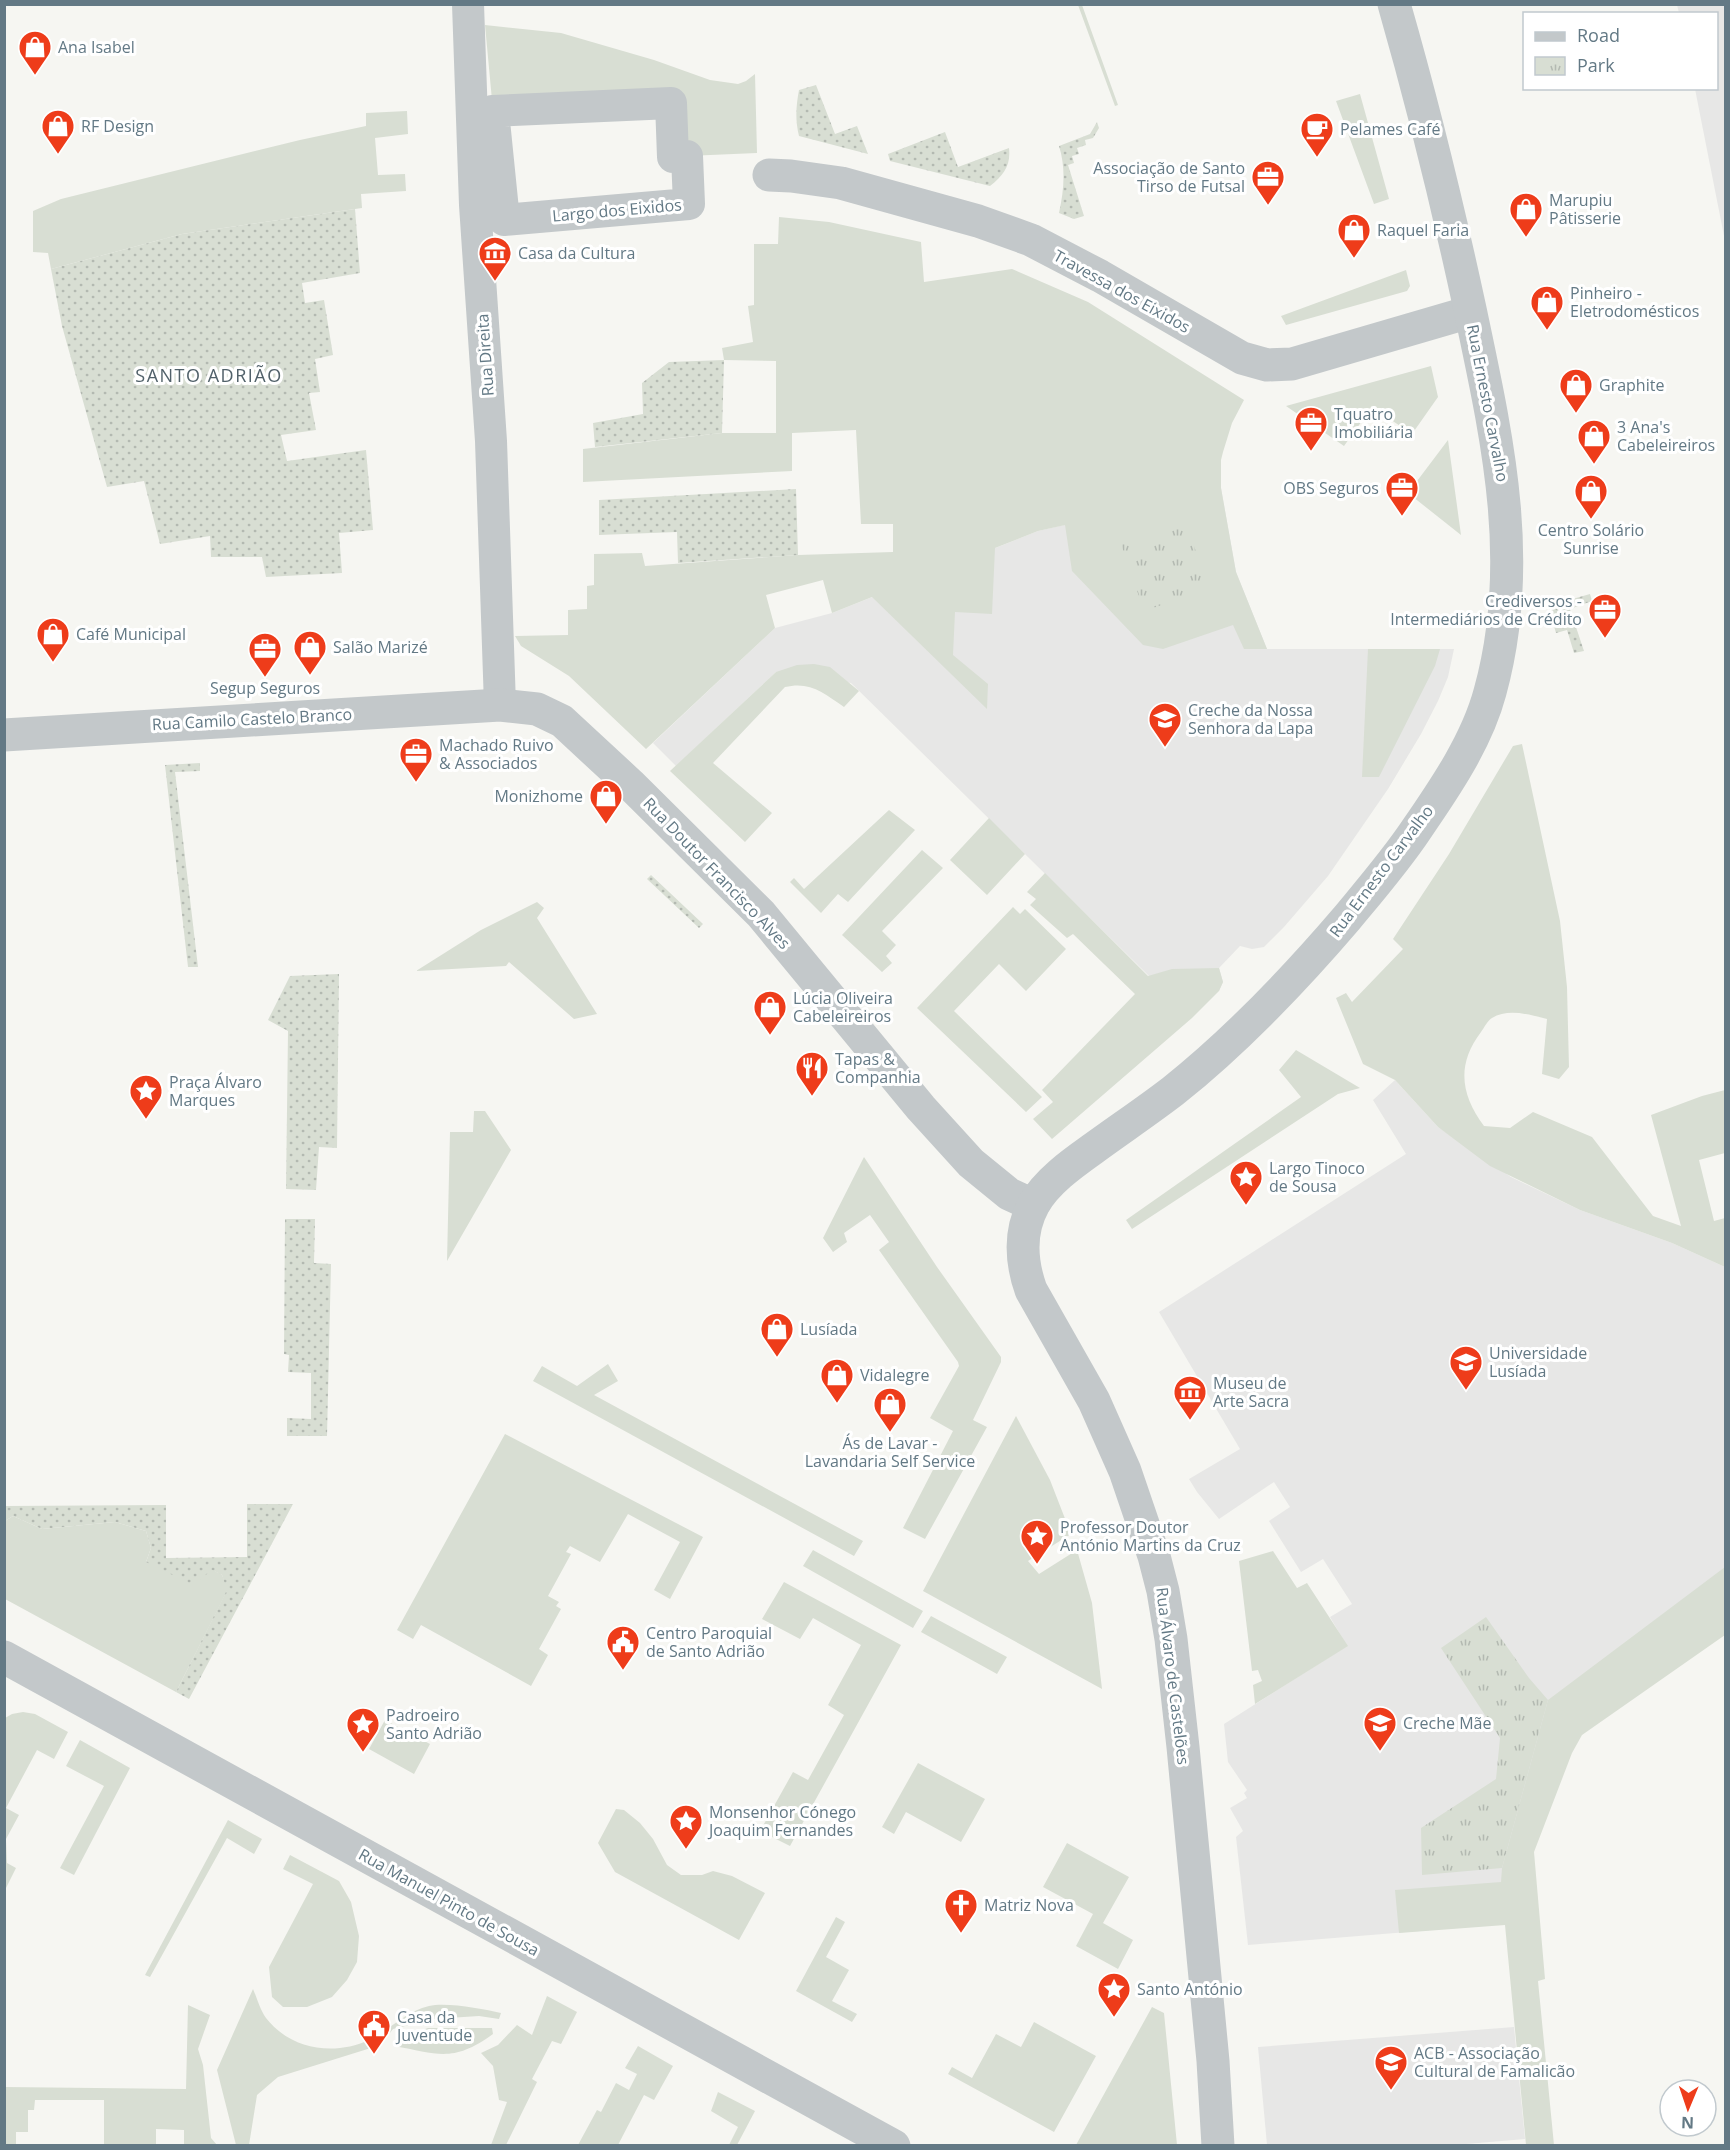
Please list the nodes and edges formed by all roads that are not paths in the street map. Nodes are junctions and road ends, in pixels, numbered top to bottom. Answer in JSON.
{"nodes":[{"id":1,"x":468,"y":4,"type":"edge"},
{"id":2,"x":1394,"y":4,"type":"edge"},
{"id":3,"x":493,"y":111,"type":"joint"},
{"id":4,"x":769,"y":175,"type":"dead end"},
{"id":5,"x":1470,"y":312,"type":"junction"},
{"id":6,"x":500,"y":705,"type":"junction"},
{"id":7,"x":4,"y":735,"type":"edge"},
{"id":8,"x":1035,"y":1202,"type":"junction"},
{"id":9,"x":4,"y":1657,"type":"edge"},
{"id":10,"x":894,"y":2145,"type":"edge"},
{"id":11,"x":1218,"y":2145,"type":"edge"}],
"edges":[{"from":1,"to":6,"type":"street","name":"Rua Direita"},
{"from":2,"to":5,"type":"street","name":"Rua Ernesto Carvalho"},
{"from":3,"to":3,"type":"street","name":"Largo dos Eixidos"},
{"from":4,"to":5,"type":"street","name":"Travessa dos Eixidos"},
{"from":5,"to":8,"type":"street","name":"Rua Ernesto Carvalho"},
{"from":6,"to":7,"type":"street","name":"Rua Camilo Castelo Branco"},
{"from":6,"to":8,"type":"street","name":"Rua Doutor Francisco Alves"},
{"from":8,"to":11,"type":"street","name":"Rua Álvaro de Castelões"},
{"from":9,"to":10,"type":"street","name":"Rua Manuel Pinto de Sousa"}]}
